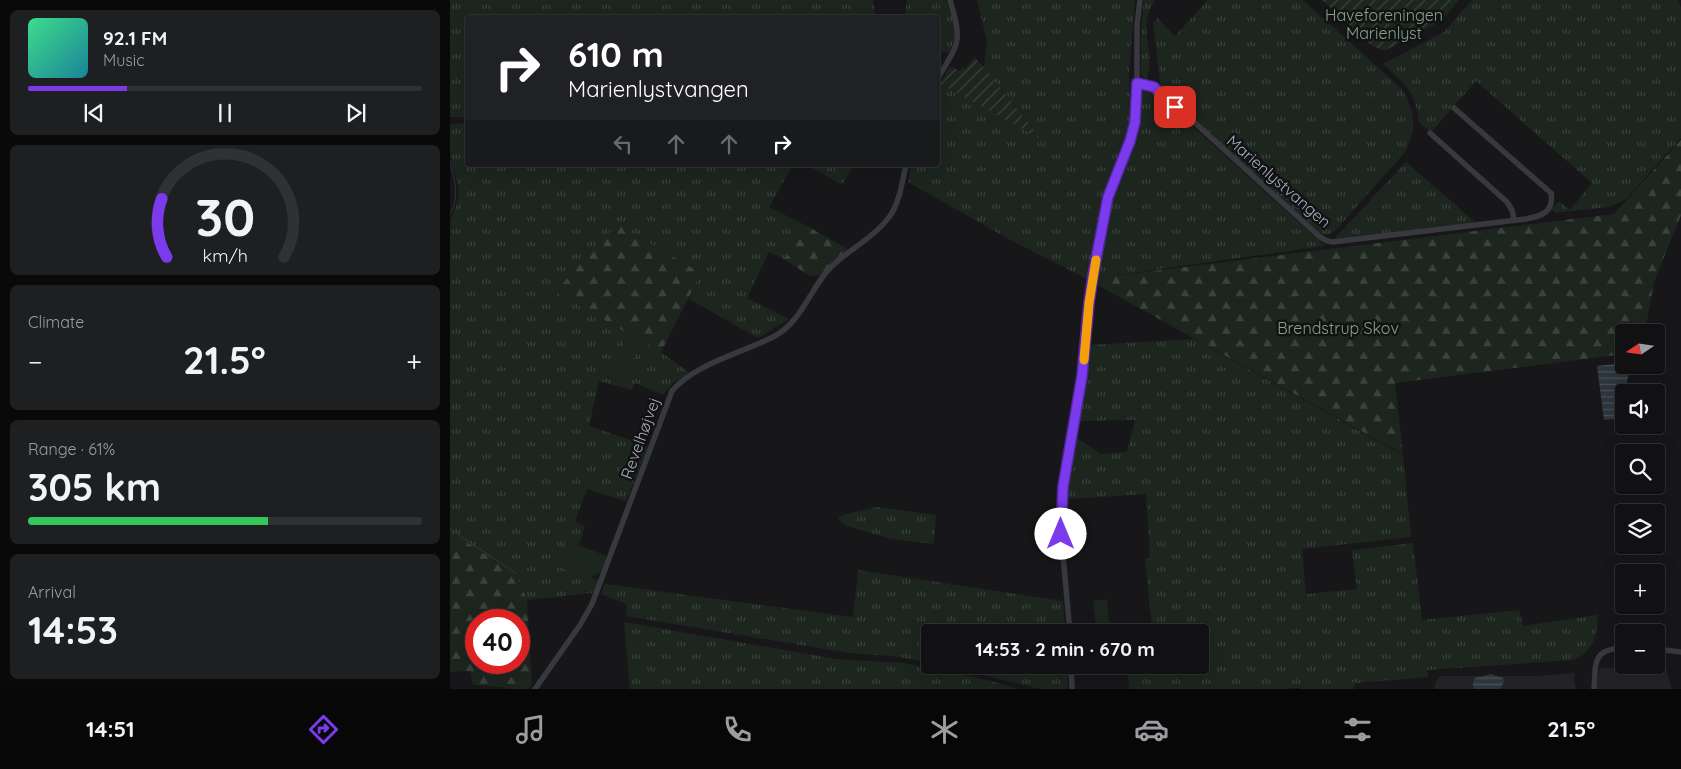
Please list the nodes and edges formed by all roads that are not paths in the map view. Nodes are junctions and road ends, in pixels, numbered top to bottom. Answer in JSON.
{"nodes":[{"id":1,"x":950,"y":0,"type":"edge"},
{"id":2,"x":1140,"y":0,"type":"edge"},
{"id":3,"x":940,"y":74,"type":"edge"},
{"id":4,"x":1137,"y":83,"type":"junction"},
{"id":5,"x":1454,"y":108,"type":"dead end"},
{"id":6,"x":1430,"y":133,"type":"dead end"},
{"id":7,"x":905,"y":167,"type":"edge"},
{"id":8,"x":1514,"y":220,"type":"junction"},
{"id":9,"x":1069,"y":624,"type":"edge"},
{"id":10,"x":1615,"y":648,"type":"edge"},
{"id":11,"x":1665,"y":650,"type":"edge"},
{"id":12,"x":1681,"y":652,"type":"edge"},
{"id":13,"x":1071,"y":674,"type":"edge"},
{"id":14,"x":534,"y":689,"type":"edge"},
{"id":15,"x":1072,"y":689,"type":"edge"},
{"id":16,"x":1594,"y":689,"type":"edge"}],
"edges":[{"from":1,"to":3,"type":"street"},
{"from":2,"to":4,"type":"street"},
{"from":4,"to":8,"type":"street","name":"Marienlystvangen"},
{"from":4,"to":9,"type":"street"},
{"from":5,"to":8,"type":"street","name":"Marienlystvangen"},
{"from":6,"to":8,"type":"street"},
{"from":7,"to":14,"type":"street","name":"Revelhøjvej"},
{"from":10,"to":16,"type":"street"},
{"from":11,"to":12,"type":"street"},
{"from":13,"to":15,"type":"street"}]}
